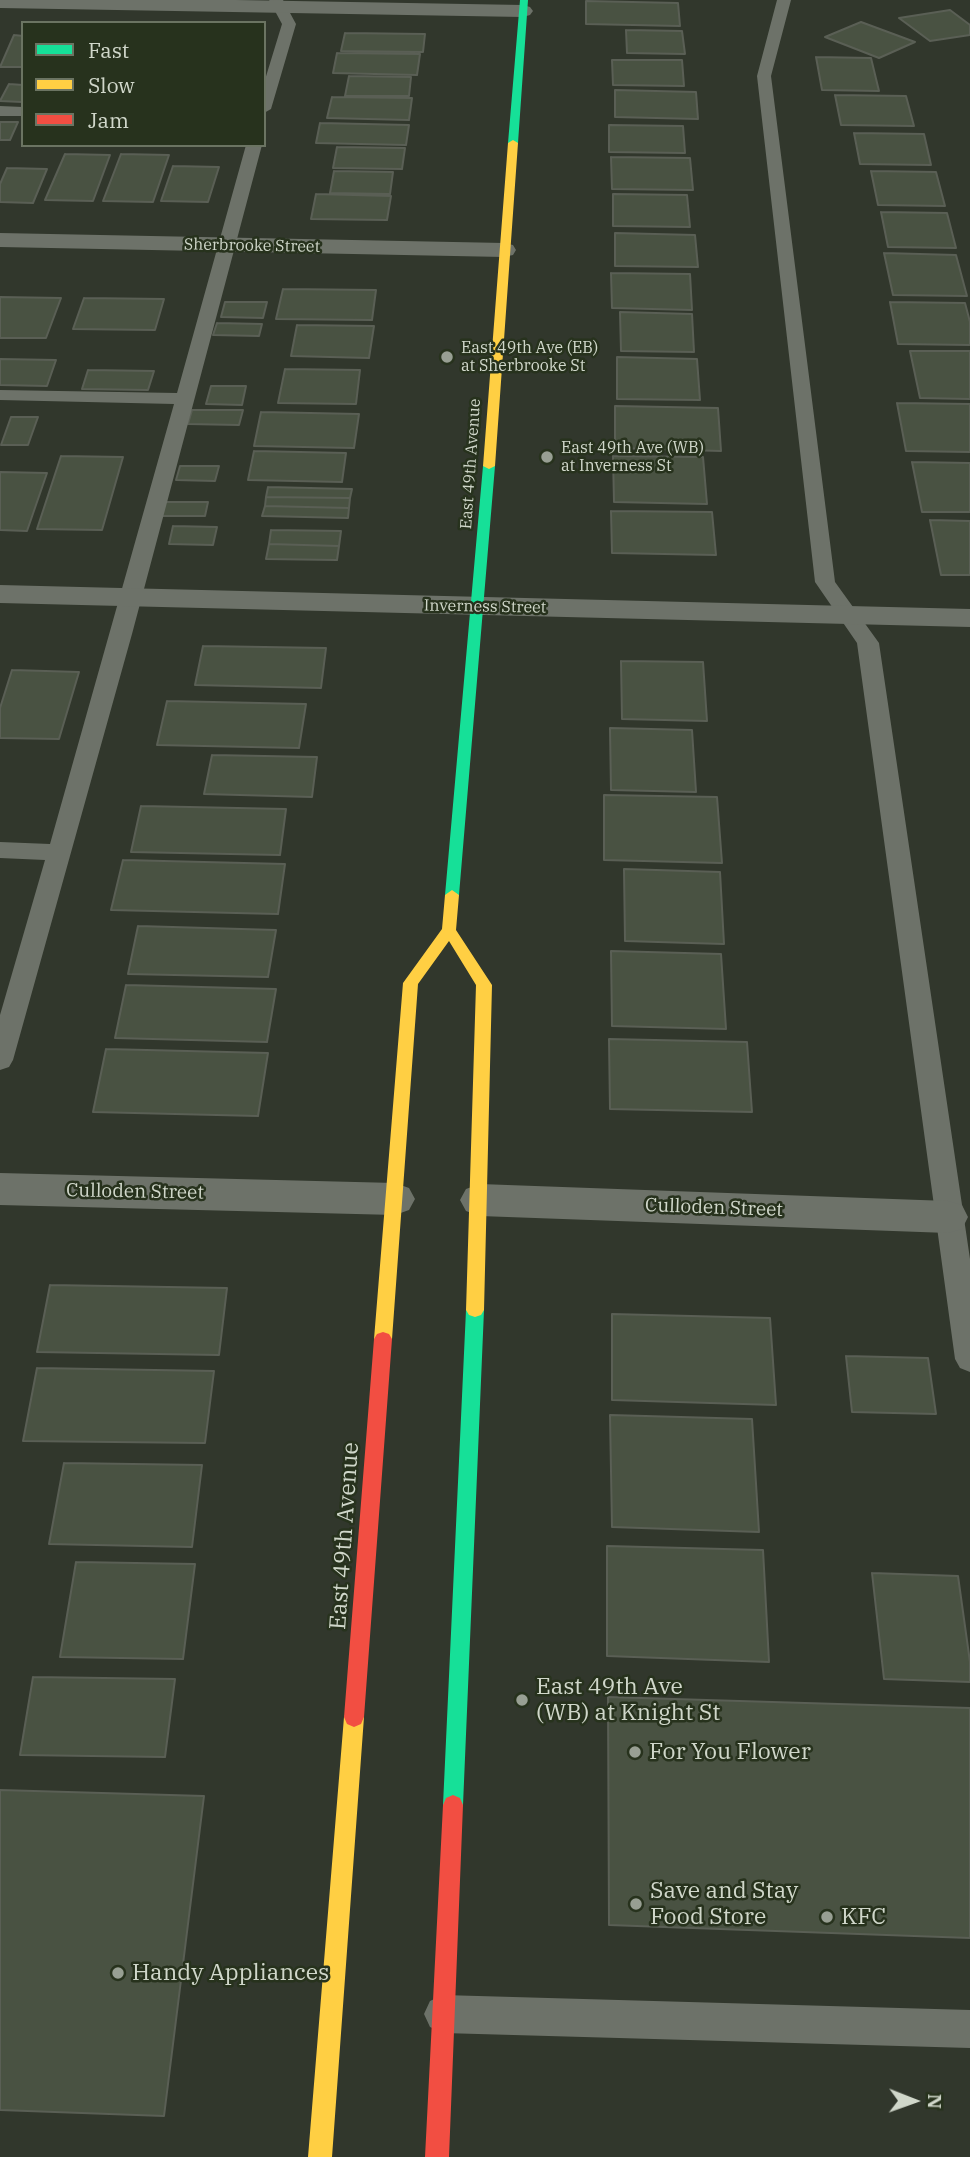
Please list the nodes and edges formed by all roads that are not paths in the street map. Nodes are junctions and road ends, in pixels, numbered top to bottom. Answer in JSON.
{"nodes":[{"id":1,"x":784,"y":0,"type":"edge"},
{"id":2,"x":3,"y":2,"type":"edge"},
{"id":3,"x":277,"y":3,"type":"edge"},
{"id":4,"x":523,"y":5,"type":"edge"},
{"id":5,"x":266,"y":101,"type":"edge"},
{"id":6,"x":0,"y":111,"type":"edge"},
{"id":7,"x":21,"y":111,"type":"edge"},
{"id":8,"x":253,"y":147,"type":"edge"},
{"id":9,"x":0,"y":240,"type":"edge"},
{"id":10,"x":226,"y":246,"type":"junction"},
{"id":11,"x":504,"y":250,"type":"junction"},
{"id":12,"x":0,"y":395,"type":"edge"},
{"id":13,"x":184,"y":399,"type":"junction"},
{"id":14,"x":0,"y":594,"type":"edge"},
{"id":15,"x":131,"y":598,"type":"junction"},
{"id":16,"x":478,"y":607,"type":"junction"},
{"id":17,"x":849,"y":615,"type":"junction"},
{"id":18,"x":970,"y":618,"type":"edge"},
{"id":19,"x":0,"y":850,"type":"edge"},
{"id":20,"x":58,"y":852,"type":"junction"},
{"id":21,"x":449,"y":930,"type":"junction"},
{"id":22,"x":0,"y":1060,"type":"edge"},
{"id":23,"x":0,"y":1189,"type":"edge"},
{"id":24,"x":395,"y":1199,"type":"junction"},
{"id":25,"x":480,"y":1200,"type":"junction"},
{"id":26,"x":948,"y":1217,"type":"junction"},
{"id":27,"x":970,"y":1359,"type":"edge"},
{"id":28,"x":443,"y":2014,"type":"junction"},
{"id":29,"x":970,"y":2029,"type":"edge"},
{"id":30,"x":320,"y":2157,"type":"edge"},
{"id":31,"x":437,"y":2157,"type":"edge"}],
"edges":[{"from":1,"to":17,"type":"lane"},
{"from":2,"to":3,"type":"street"},
{"from":3,"to":4,"type":"street"},
{"from":3,"to":5,"type":"lane"},
{"from":4,"to":11,"type":"street","name":"East 49th Avenue"},
{"from":6,"to":7,"type":"lane"},
{"from":8,"to":10,"type":"lane"},
{"from":9,"to":10,"type":"street","name":"Sherbrooke Street"},
{"from":10,"to":11,"type":"street","name":"Sherbrooke Street"},
{"from":10,"to":13,"type":"lane"},
{"from":11,"to":16,"type":"street","name":"East 49th Avenue"},
{"from":12,"to":13,"type":"lane"},
{"from":13,"to":15,"type":"lane"},
{"from":14,"to":15,"type":"street","name":"Inverness Street"},
{"from":15,"to":16,"type":"street","name":"Inverness Street"},
{"from":15,"to":20,"type":"lane"},
{"from":16,"to":17,"type":"street","name":"Inverness Street"},
{"from":16,"to":21,"type":"street","name":"East 49th Avenue"},
{"from":17,"to":18,"type":"street","name":"Inverness Street"},
{"from":17,"to":26,"type":"lane"},
{"from":19,"to":20,"type":"lane"},
{"from":20,"to":22,"type":"lane"},
{"from":21,"to":24,"type":"street","name":"East 49th Avenue"},
{"from":21,"to":25,"type":"street"},
{"from":23,"to":24,"type":"street","name":"Culloden Street"},
{"from":24,"to":30,"type":"street","name":"East 49th Avenue"},
{"from":25,"to":26,"type":"street","name":"Culloden Street"},
{"from":25,"to":28,"type":"street"},
{"from":26,"to":27,"type":"lane"},
{"from":28,"to":29,"type":"lane"},
{"from":28,"to":31,"type":"street"}]}
